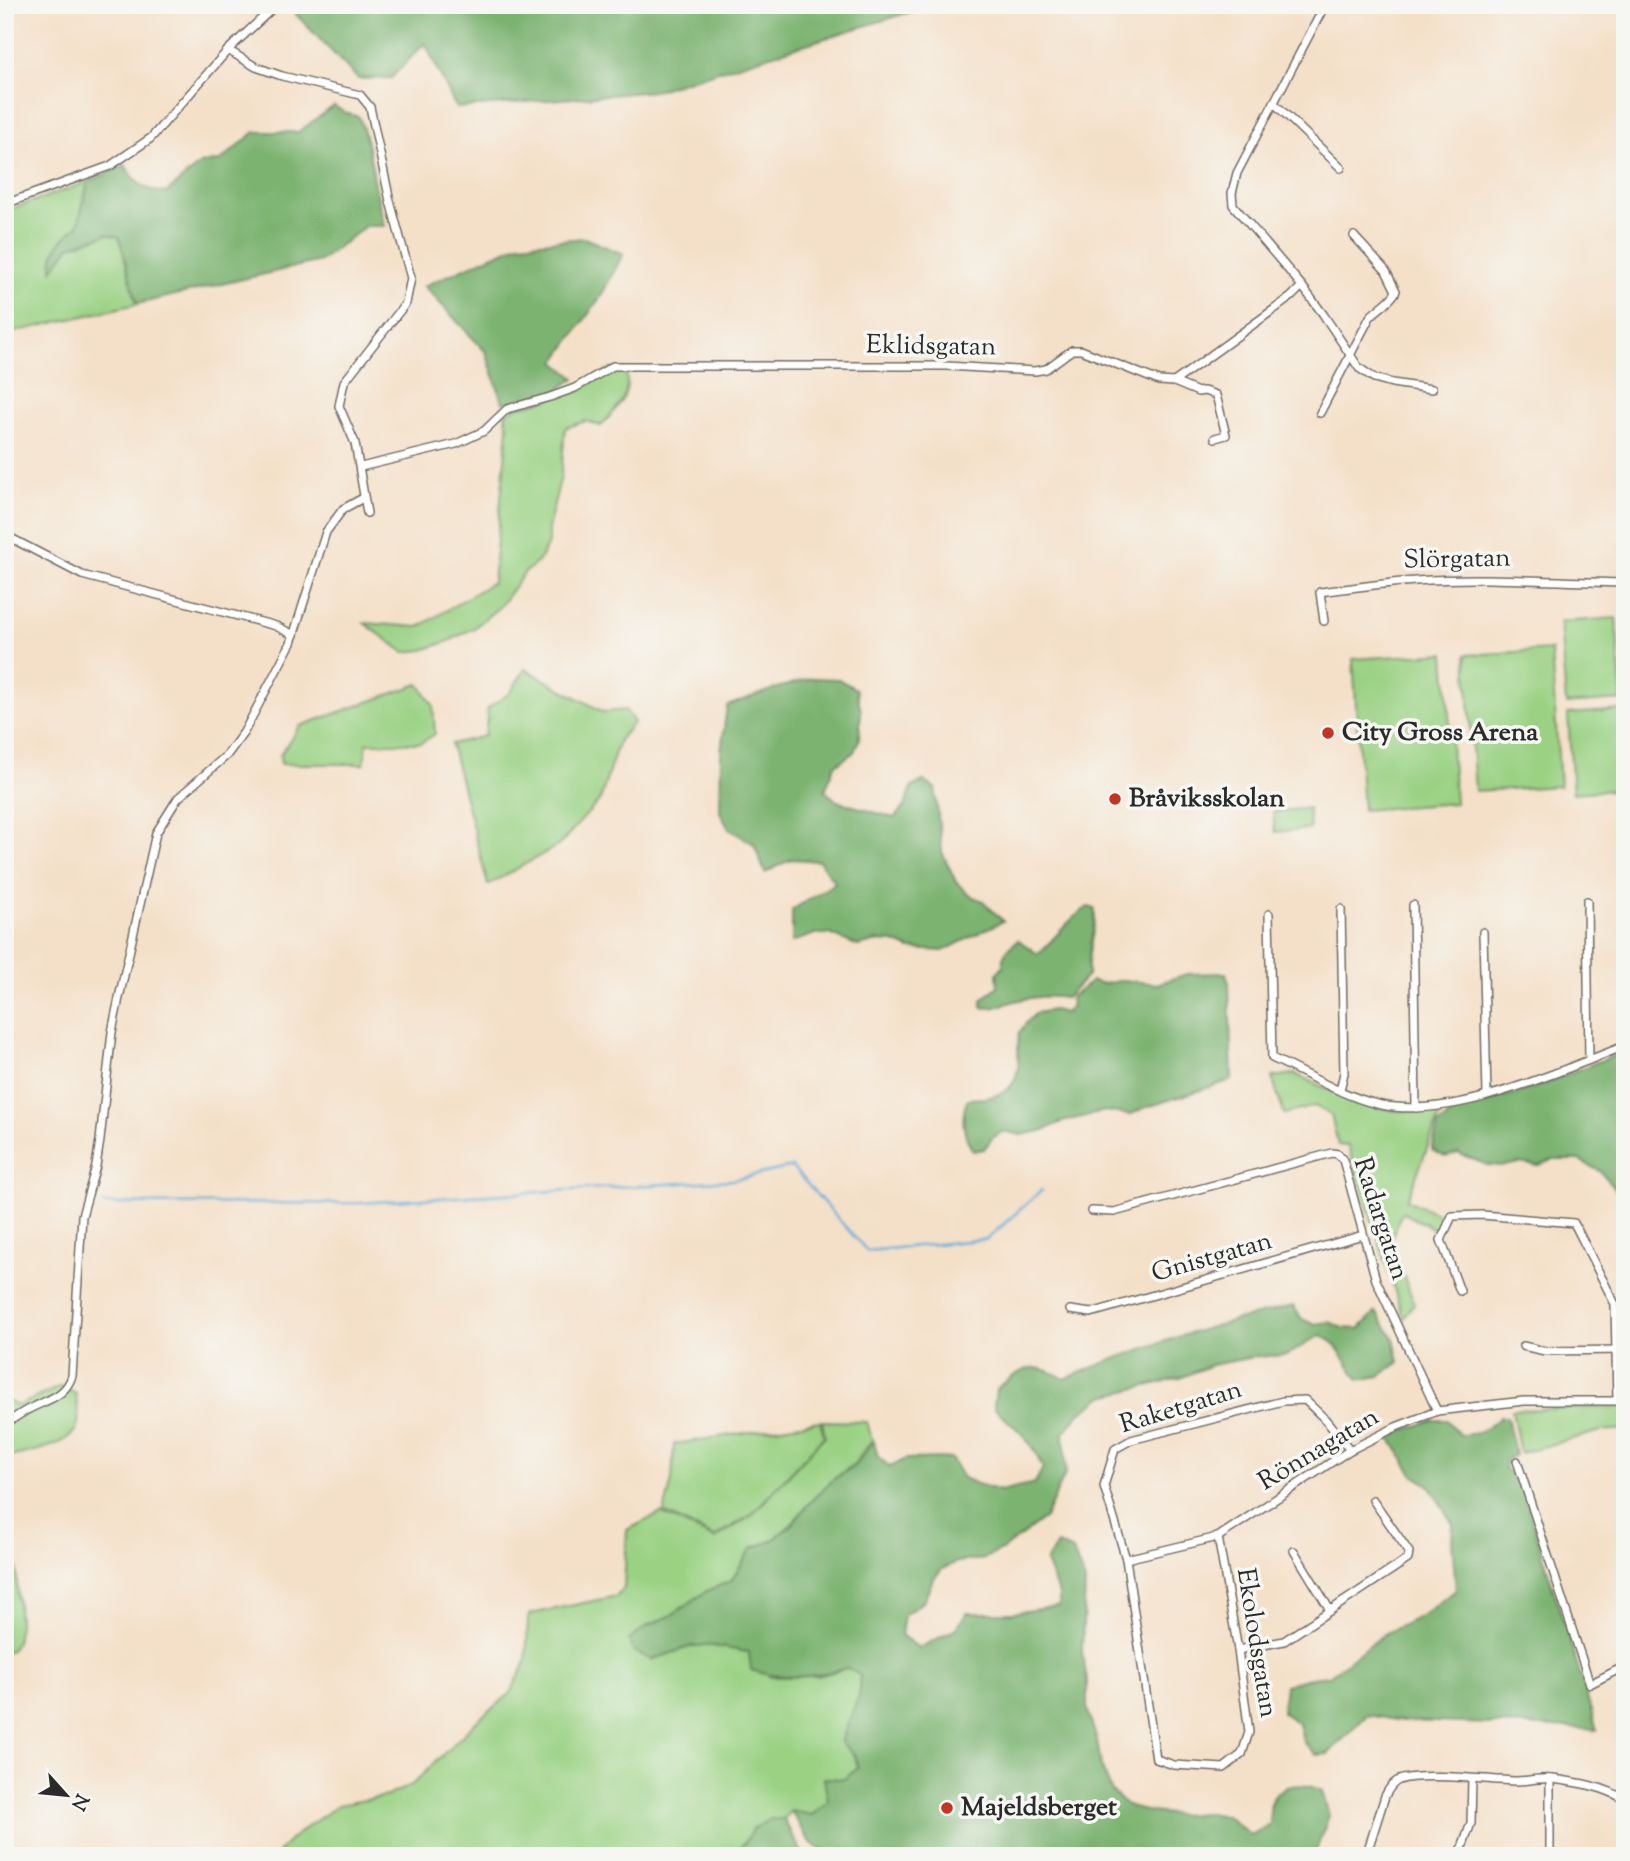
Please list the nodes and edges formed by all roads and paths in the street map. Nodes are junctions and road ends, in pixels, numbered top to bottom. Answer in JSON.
{"nodes":[{"id":1,"x":276,"y":5,"type":"edge"},
{"id":2,"x":1325,"y":5,"type":"edge"},
{"id":3,"x":228,"y":50,"type":"junction"},
{"id":4,"x":1274,"y":103,"type":"junction"},
{"id":5,"x":1341,"y":167,"type":"dead end"},
{"id":6,"x":5,"y":204,"type":"edge"},
{"id":7,"x":1354,"y":236,"type":"dead end"},
{"id":8,"x":1302,"y":286,"type":"junction"},
{"id":9,"x":1349,"y":355,"type":"junction"},
{"id":10,"x":1174,"y":382,"type":"junction"},
{"id":11,"x":1432,"y":389,"type":"dead end"},
{"id":12,"x":1320,"y":413,"type":"dead end"},
{"id":13,"x":1215,"y":438,"type":"dead end"},
{"id":14,"x":361,"y":467,"type":"junction"},
{"id":15,"x":363,"y":498,"type":"junction"},
{"id":16,"x":368,"y":513,"type":"dead end"},
{"id":17,"x":5,"y":535,"type":"edge"},
{"id":18,"x":1625,"y":583,"type":"edge"},
{"id":19,"x":1324,"y":621,"type":"dead end"},
{"id":20,"x":294,"y":635,"type":"junction"},
{"id":21,"x":1587,"y":901,"type":"dead end"},
{"id":22,"x":1413,"y":905,"type":"dead end"},
{"id":23,"x":1341,"y":909,"type":"dead end"},
{"id":24,"x":1269,"y":914,"type":"dead end"},
{"id":25,"x":1483,"y":932,"type":"dead end"},
{"id":26,"x":1625,"y":1046,"type":"edge"},
{"id":27,"x":1589,"y":1060,"type":"junction"},
{"id":28,"x":1340,"y":1090,"type":"junction"},
{"id":29,"x":1487,"y":1095,"type":"junction"},
{"id":30,"x":1416,"y":1108,"type":"junction"},
{"id":31,"x":1092,"y":1211,"type":"dead end"},
{"id":32,"x":1363,"y":1235,"type":"junction"},
{"id":33,"x":1460,"y":1291,"type":"dead end"},
{"id":34,"x":1070,"y":1310,"type":"dead end"},
{"id":35,"x":1522,"y":1346,"type":"dead end"},
{"id":36,"x":1616,"y":1350,"type":"junction"},
{"id":37,"x":1625,"y":1350,"type":"edge"},
{"id":38,"x":1621,"y":1401,"type":"edge"},
{"id":39,"x":1437,"y":1411,"type":"junction"},
{"id":40,"x":5,"y":1424,"type":"edge"},
{"id":41,"x":1350,"y":1450,"type":"junction"},
{"id":42,"x":1517,"y":1461,"type":"dead end"},
{"id":43,"x":1373,"y":1500,"type":"dead end"},
{"id":44,"x":1219,"y":1537,"type":"junction"},
{"id":45,"x":1294,"y":1551,"type":"dead end"},
{"id":46,"x":1126,"y":1559,"type":"junction"},
{"id":47,"x":1330,"y":1610,"type":"junction"},
{"id":48,"x":1238,"y":1650,"type":"junction"},
{"id":49,"x":1625,"y":1666,"type":"edge"},
{"id":50,"x":1472,"y":1779,"type":"junction"},
{"id":51,"x":1550,"y":1779,"type":"junction"},
{"id":52,"x":1625,"y":1800,"type":"edge"},
{"id":53,"x":1550,"y":1849,"type":"dead end"},
{"id":54,"x":1460,"y":1854,"type":"dead end"},
{"id":55,"x":1366,"y":1856,"type":"edge"}],
"edges":[{"from":1,"to":3,"type":"street"},
{"from":2,"to":4,"type":"street"},
{"from":3,"to":6,"type":"street"},
{"from":3,"to":14,"type":"street"},
{"from":4,"to":5,"type":"street"},
{"from":4,"to":8,"type":"street"},
{"from":7,"to":9,"type":"street"},
{"from":8,"to":9,"type":"street"},
{"from":8,"to":10,"type":"street"},
{"from":9,"to":11,"type":"street"},
{"from":9,"to":12,"type":"street"},
{"from":10,"to":13,"type":"street","name":"Eklidsgatan"},
{"from":10,"to":14,"type":"street","name":"Eklidsgatan"},
{"from":14,"to":15,"type":"street"},
{"from":15,"to":16,"type":"street"},
{"from":15,"to":20,"type":"street"},
{"from":17,"to":20,"type":"street"},
{"from":18,"to":19,"type":"street","name":"Slörgatan"},
{"from":20,"to":40,"type":"street"},
{"from":21,"to":27,"type":"street"},
{"from":22,"to":30,"type":"street"},
{"from":23,"to":28,"type":"street"},
{"from":24,"to":28,"type":"street"},
{"from":25,"to":29,"type":"street"},
{"from":26,"to":27,"type":"street"},
{"from":27,"to":29,"type":"street"},
{"from":28,"to":30,"type":"street"},
{"from":29,"to":30,"type":"street"},
{"from":31,"to":32,"type":"street","name":"Radargatan"},
{"from":32,"to":34,"type":"street","name":"Gnistgatan"},
{"from":32,"to":39,"type":"street","name":"Radargatan"},
{"from":33,"to":36,"type":"street"},
{"from":35,"to":36,"type":"street"},
{"from":36,"to":37,"type":"street"},
{"from":36,"to":38,"type":"street"},
{"from":38,"to":39,"type":"street","name":"Rönnagatan"},
{"from":39,"to":41,"type":"street","name":"Rönnagatan"},
{"from":41,"to":44,"type":"street","name":"Rönnagatan"},
{"from":41,"to":46,"type":"street","name":"Raketgatan"},
{"from":42,"to":49,"type":"street"},
{"from":43,"to":47,"type":"street"},
{"from":44,"to":46,"type":"street","name":"Rönnagatan"},
{"from":44,"to":48,"type":"street","name":"Ekolodsgatan"},
{"from":45,"to":47,"type":"street"},
{"from":46,"to":48,"type":"street","name":"Ekolodsgatan"},
{"from":47,"to":48,"type":"street"},
{"from":50,"to":51,"type":"street"},
{"from":50,"to":54,"type":"street"},
{"from":50,"to":55,"type":"street"},
{"from":51,"to":52,"type":"street"},
{"from":51,"to":53,"type":"street"}]}
